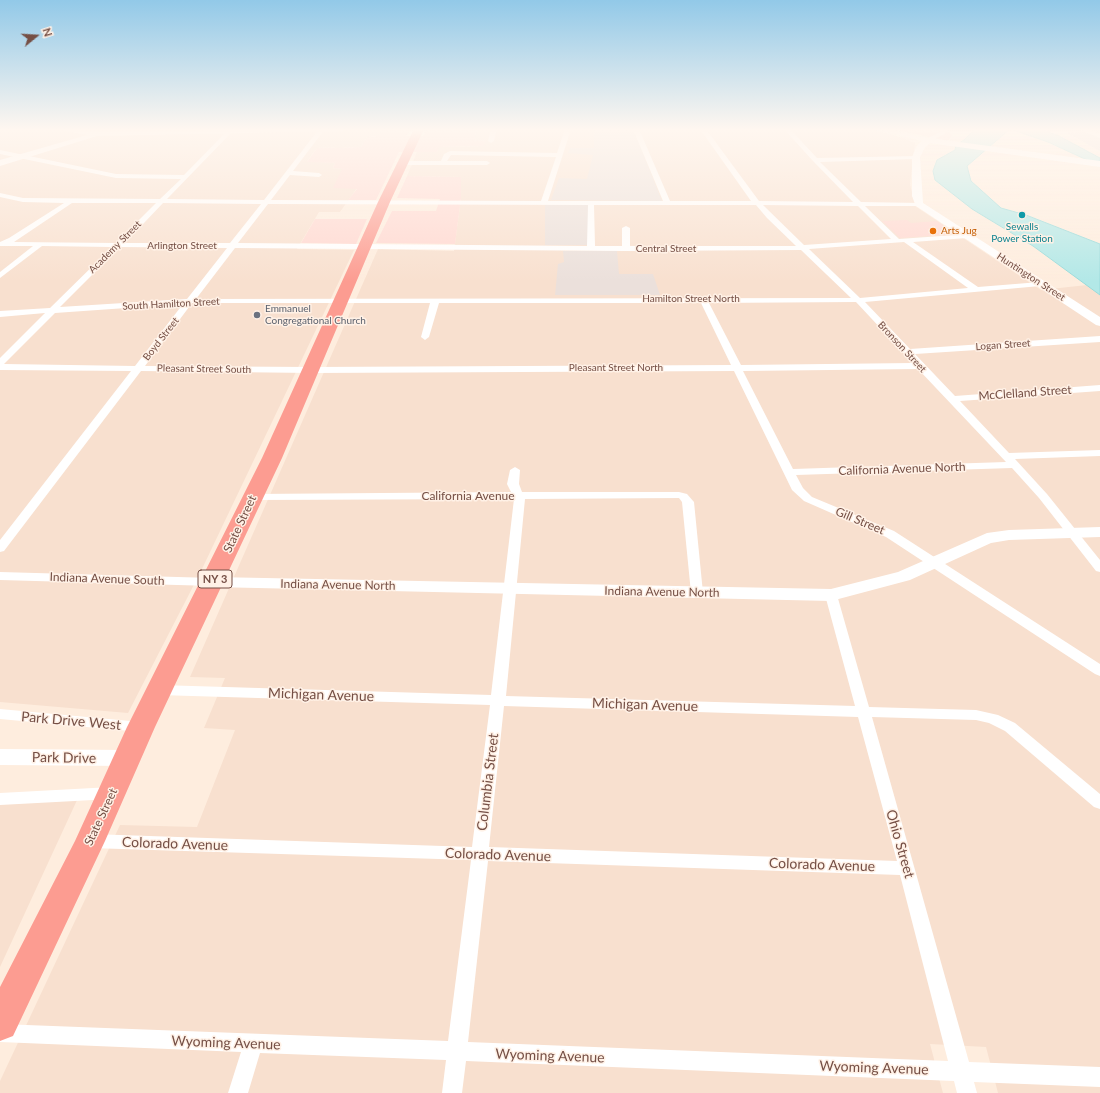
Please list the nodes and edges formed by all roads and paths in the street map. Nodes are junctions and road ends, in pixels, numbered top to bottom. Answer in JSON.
{"nodes":[{"id":1,"x":183,"y":180,"type":"edge"},
{"id":2,"x":284,"y":180,"type":"edge"},
{"id":3,"x":395,"y":180,"type":"edge"},
{"id":4,"x":552,"y":180,"type":"edge"},
{"id":5,"x":658,"y":180,"type":"edge"},
{"id":6,"x":739,"y":180,"type":"edge"},
{"id":7,"x":835,"y":180,"type":"edge"},
{"id":8,"x":917,"y":180,"type":"edge"},
{"id":9,"x":0,"y":195,"type":"edge"},
{"id":10,"x":71,"y":201,"type":"junction"},
{"id":11,"x":160,"y":201,"type":"junction"},
{"id":12,"x":267,"y":202,"type":"junction"},
{"id":13,"x":384,"y":202,"type":"junction"},
{"id":14,"x":544,"y":203,"type":"junction"},
{"id":15,"x":591,"y":203,"type":"junction"},
{"id":16,"x":668,"y":203,"type":"junction"},
{"id":17,"x":758,"y":204,"type":"junction"},
{"id":18,"x":860,"y":204,"type":"junction"},
{"id":19,"x":919,"y":204,"type":"junction"},
{"id":20,"x":626,"y":228,"type":"dead end"},
{"id":21,"x":967,"y":236,"type":"junction"},
{"id":22,"x":897,"y":241,"type":"junction"},
{"id":23,"x":907,"y":241,"type":"junction"},
{"id":24,"x":1,"y":244,"type":"edge"},
{"id":25,"x":39,"y":245,"type":"junction"},
{"id":26,"x":116,"y":246,"type":"junction"},
{"id":27,"x":232,"y":246,"type":"junction"},
{"id":28,"x":364,"y":247,"type":"junction"},
{"id":29,"x":591,"y":248,"type":"junction"},
{"id":30,"x":626,"y":248,"type":"junction"},
{"id":31,"x":803,"y":249,"type":"junction"},
{"id":32,"x":0,"y":276,"type":"edge"},
{"id":33,"x":1040,"y":284,"type":"junction"},
{"id":34,"x":976,"y":290,"type":"junction"},
{"id":35,"x":703,"y":299,"type":"junction"},
{"id":36,"x":857,"y":299,"type":"junction"},
{"id":37,"x":191,"y":301,"type":"junction"},
{"id":38,"x":342,"y":301,"type":"junction"},
{"id":39,"x":435,"y":301,"type":"junction"},
{"id":40,"x":52,"y":310,"type":"junction"},
{"id":41,"x":0,"y":314,"type":"edge"},
{"id":42,"x":1100,"y":322,"type":"edge"},
{"id":43,"x":425,"y":337,"type":"dead end"},
{"id":44,"x":1100,"y":339,"type":"edge"},
{"id":45,"x":907,"y":352,"type":"junction"},
{"id":46,"x":0,"y":363,"type":"edge"},
{"id":47,"x":919,"y":366,"type":"junction"},
{"id":48,"x":0,"y":367,"type":"edge"},
{"id":49,"x":736,"y":367,"type":"junction"},
{"id":50,"x":139,"y":368,"type":"junction"},
{"id":51,"x":312,"y":370,"type":"junction"},
{"id":52,"x":1100,"y":388,"type":"edge"},
{"id":53,"x":951,"y":399,"type":"junction"},
{"id":54,"x":1100,"y":453,"type":"edge"},
{"id":55,"x":1006,"y":456,"type":"junction"},
{"id":56,"x":1015,"y":465,"type":"junction"},
{"id":57,"x":515,"y":470,"type":"dead end"},
{"id":58,"x":788,"y":472,"type":"junction"},
{"id":59,"x":518,"y":496,"type":"junction"},
{"id":60,"x":253,"y":497,"type":"junction"},
{"id":61,"x":1100,"y":532,"type":"edge"},
{"id":62,"x":1073,"y":533,"type":"junction"},
{"id":63,"x":0,"y":548,"type":"edge"},
{"id":64,"x":933,"y":563,"type":"junction"},
{"id":65,"x":1100,"y":568,"type":"edge"},
{"id":66,"x":0,"y":576,"type":"edge"},
{"id":67,"x":213,"y":582,"type":"junction"},
{"id":68,"x":511,"y":588,"type":"junction"},
{"id":69,"x":697,"y":593,"type":"junction"},
{"id":70,"x":831,"y":595,"type":"junction"},
{"id":71,"x":1100,"y":671,"type":"edge"},
{"id":72,"x":159,"y":690,"type":"junction"},
{"id":73,"x":498,"y":701,"type":"junction"},
{"id":74,"x":863,"y":711,"type":"junction"},
{"id":75,"x":0,"y":714,"type":"edge"},
{"id":76,"x":142,"y":727,"type":"junction"},
{"id":77,"x":0,"y":757,"type":"edge"},
{"id":78,"x":128,"y":758,"type":"junction"},
{"id":79,"x":112,"y":793,"type":"junction"},
{"id":80,"x":0,"y":799,"type":"edge"},
{"id":81,"x":1100,"y":803,"type":"edge"},
{"id":82,"x":90,"y":841,"type":"junction"},
{"id":83,"x":480,"y":854,"type":"junction"},
{"id":84,"x":907,"y":868,"type":"junction"},
{"id":85,"x":10,"y":982,"type":"edge"},
{"id":86,"x":0,"y":1024,"type":"edge"},
{"id":87,"x":0,"y":1033,"type":"edge"},
{"id":88,"x":253,"y":1044,"type":"junction"},
{"id":89,"x":457,"y":1052,"type":"junction"},
{"id":90,"x":960,"y":1071,"type":"junction"},
{"id":91,"x":1100,"y":1078,"type":"edge"},
{"id":92,"x":238,"y":1093,"type":"edge"},
{"id":93,"x":452,"y":1093,"type":"edge"},
{"id":94,"x":967,"y":1093,"type":"edge"}],
"edges":[{"from":1,"to":11,"type":"street","name":"Academy Street"},
{"from":2,"to":12,"type":"street","name":"Boyd Street"},
{"from":3,"to":13,"type":"highway","name":"State Street","number":"NY 3"},
{"from":4,"to":14,"type":"street"},
{"from":5,"to":16,"type":"street"},
{"from":6,"to":17,"type":"street","name":"Bronson Street"},
{"from":7,"to":18,"type":"street"},
{"from":8,"to":19,"type":"street"},
{"from":9,"to":10,"type":"street"},
{"from":10,"to":11,"type":"street"},
{"from":10,"to":24,"type":"street"},
{"from":11,"to":12,"type":"street"},
{"from":11,"to":26,"type":"street","name":"Academy Street"},
{"from":12,"to":13,"type":"street"},
{"from":12,"to":27,"type":"street","name":"Boyd Street"},
{"from":13,"to":14,"type":"street"},
{"from":13,"to":28,"type":"highway","name":"State Street","number":"NY 3"},
{"from":14,"to":15,"type":"street"},
{"from":15,"to":16,"type":"street"},
{"from":15,"to":29,"type":"street"},
{"from":16,"to":17,"type":"street"},
{"from":17,"to":18,"type":"street"},
{"from":17,"to":31,"type":"street","name":"Bronson Street"},
{"from":18,"to":19,"type":"street"},
{"from":18,"to":22,"type":"street"},
{"from":19,"to":21,"type":"street","name":"Huntington Street"},
{"from":20,"to":30,"type":"street"},
{"from":21,"to":23,"type":"street","name":"Central Street"},
{"from":21,"to":33,"type":"street","name":"Huntington Street"},
{"from":22,"to":23,"type":"street","name":"Central Street"},
{"from":22,"to":31,"type":"street","name":"Central Street"},
{"from":23,"to":34,"type":"street"},
{"from":24,"to":25,"type":"street","name":"Arlington Street"},
{"from":25,"to":26,"type":"street","name":"Arlington Street"},
{"from":25,"to":32,"type":"street"},
{"from":26,"to":27,"type":"street","name":"Arlington Street"},
{"from":26,"to":40,"type":"street","name":"Academy Street"},
{"from":27,"to":28,"type":"street","name":"Arlington Street"},
{"from":27,"to":37,"type":"street","name":"Boyd Street"},
{"from":28,"to":29,"type":"street","name":"Central Street"},
{"from":28,"to":38,"type":"highway","name":"State Street","number":"NY 3"},
{"from":29,"to":30,"type":"street","name":"Central Street"},
{"from":30,"to":31,"type":"street","name":"Central Street"},
{"from":31,"to":36,"type":"street","name":"Bronson Street"},
{"from":33,"to":34,"type":"street","name":"Hamilton Street North"},
{"from":33,"to":42,"type":"street","name":"Huntington Street"},
{"from":34,"to":36,"type":"street","name":"Hamilton Street North"},
{"from":35,"to":36,"type":"street","name":"Hamilton Street North"},
{"from":35,"to":39,"type":"street","name":"Hamilton Street North"},
{"from":35,"to":49,"type":"street","name":"Gill Street"},
{"from":36,"to":45,"type":"street","name":"Bronson Street"},
{"from":37,"to":38,"type":"street","name":"South Hamilton Street"},
{"from":37,"to":40,"type":"street","name":"South Hamilton Street"},
{"from":37,"to":50,"type":"street","name":"Boyd Street"},
{"from":38,"to":39,"type":"street","name":"Hamilton Street North"},
{"from":38,"to":51,"type":"highway","name":"State Street","number":"NY 3"},
{"from":39,"to":43,"type":"street"},
{"from":40,"to":41,"type":"street","name":"South Hamilton Street"},
{"from":40,"to":46,"type":"street","name":"Academy Street"},
{"from":44,"to":45,"type":"street","name":"Logan Street"},
{"from":45,"to":47,"type":"street","name":"Bronson Street"},
{"from":47,"to":49,"type":"street","name":"Pleasant Street North"},
{"from":47,"to":53,"type":"street","name":"Bronson Street"},
{"from":48,"to":50,"type":"street","name":"Pleasant Street South"},
{"from":49,"to":51,"type":"street","name":"Pleasant Street North"},
{"from":49,"to":58,"type":"street","name":"Gill Street"},
{"from":50,"to":51,"type":"street","name":"Pleasant Street South"},
{"from":50,"to":63,"type":"street","name":"Boyd Street"},
{"from":51,"to":60,"type":"highway","name":"State Street","number":"NY 3"},
{"from":52,"to":53,"type":"street","name":"McClelland Street"},
{"from":53,"to":55,"type":"street","name":"Bronson Street"},
{"from":54,"to":55,"type":"street"},
{"from":55,"to":56,"type":"street","name":"Bronson Street"},
{"from":56,"to":58,"type":"street","name":"California Avenue North"},
{"from":56,"to":62,"type":"street","name":"Bronson Street"},
{"from":57,"to":59,"type":"street","name":"Columbia Street"},
{"from":58,"to":64,"type":"street","name":"Gill Street"},
{"from":59,"to":60,"type":"street","name":"California Avenue"},
{"from":59,"to":68,"type":"street","name":"Columbia Street"},
{"from":59,"to":69,"type":"street","name":"California Avenue"},
{"from":60,"to":67,"type":"highway","name":"State Street","number":"NY 3"},
{"from":61,"to":62,"type":"street","name":"Indiana Avenue North"},
{"from":62,"to":64,"type":"street","name":"Indiana Avenue North"},
{"from":62,"to":65,"type":"street","name":"Bronson Street"},
{"from":64,"to":70,"type":"street","name":"Indiana Avenue North"},
{"from":64,"to":71,"type":"street","name":"Gill Street"},
{"from":66,"to":67,"type":"street","name":"Indiana Avenue South"},
{"from":67,"to":68,"type":"street","name":"Indiana Avenue North"},
{"from":67,"to":72,"type":"highway","name":"State Street","number":"NY 3"},
{"from":68,"to":69,"type":"street","name":"Indiana Avenue North"},
{"from":68,"to":73,"type":"street","name":"Columbia Street"},
{"from":69,"to":70,"type":"street","name":"Indiana Avenue North"},
{"from":70,"to":74,"type":"street","name":"Ohio Street"},
{"from":72,"to":73,"type":"street","name":"Michigan Avenue"},
{"from":72,"to":76,"type":"highway","name":"State Street","number":"NY 3"},
{"from":73,"to":74,"type":"street","name":"Michigan Avenue"},
{"from":73,"to":83,"type":"street","name":"Columbia Street"},
{"from":74,"to":81,"type":"street","name":"Michigan Avenue"},
{"from":74,"to":84,"type":"street","name":"Ohio Street"},
{"from":75,"to":76,"type":"street","name":"Park Drive West"},
{"from":76,"to":78,"type":"highway","name":"State Street","number":"NY 3"},
{"from":77,"to":78,"type":"street","name":"Park Drive"},
{"from":78,"to":79,"type":"highway","name":"State Street","number":"NY 3"},
{"from":79,"to":80,"type":"street"},
{"from":79,"to":82,"type":"highway","name":"State Street","number":"NY 3"},
{"from":82,"to":83,"type":"street","name":"Colorado Avenue"},
{"from":82,"to":85,"type":"highway","name":"State Street","number":"NY 3"},
{"from":83,"to":84,"type":"street","name":"Colorado Avenue"},
{"from":83,"to":89,"type":"street","name":"Columbia Street"},
{"from":84,"to":90,"type":"street","name":"Ohio Street"},
{"from":85,"to":86,"type":"highway","name":"State Street","number":"NY 3"},
{"from":87,"to":88,"type":"street","name":"Wyoming Avenue"},
{"from":88,"to":89,"type":"street","name":"Wyoming Avenue"},
{"from":88,"to":92,"type":"street"},
{"from":89,"to":90,"type":"street","name":"Wyoming Avenue"},
{"from":89,"to":93,"type":"street","name":"Columbia Street"},
{"from":90,"to":91,"type":"street","name":"Wyoming Avenue"},
{"from":90,"to":94,"type":"street","name":"Ohio Street"}]}
